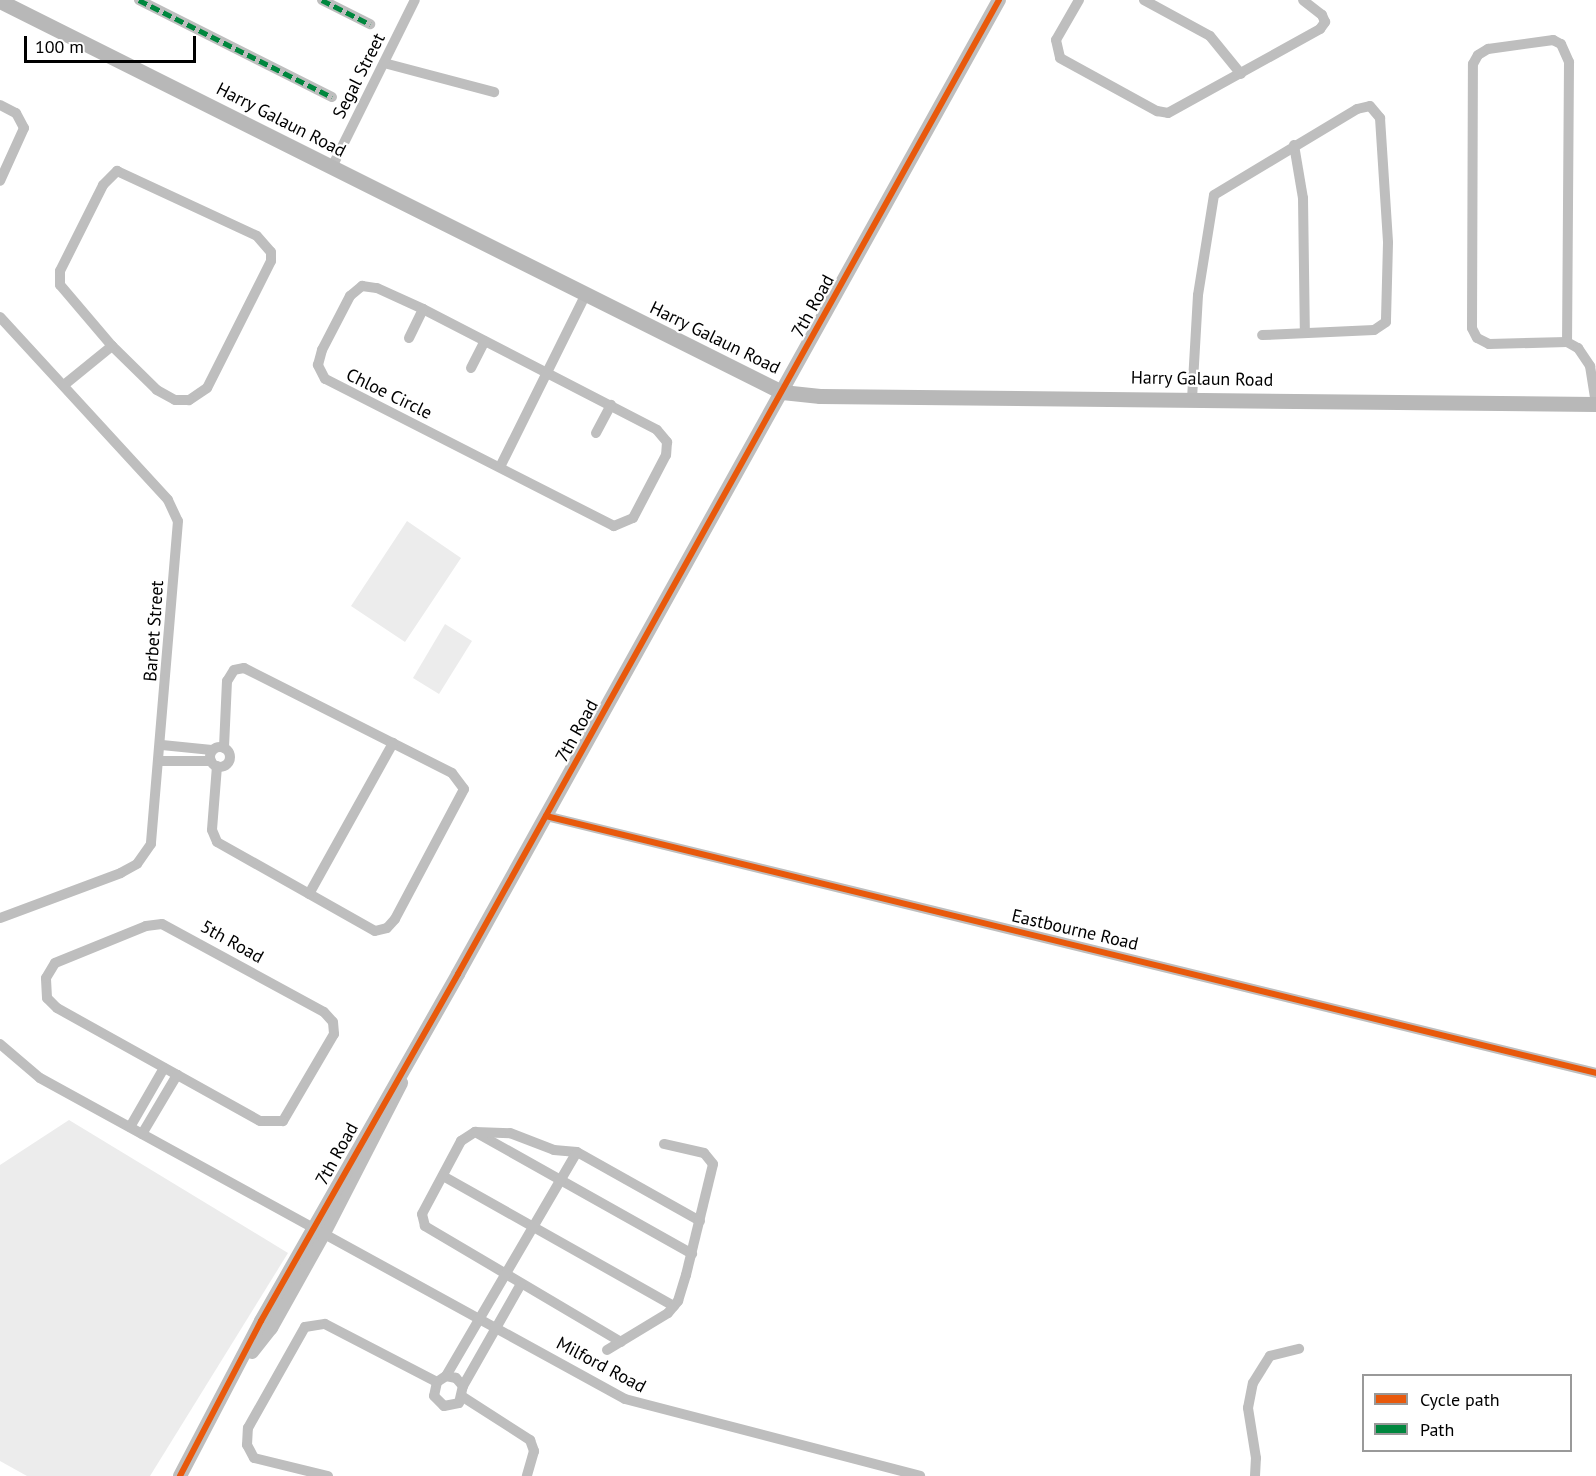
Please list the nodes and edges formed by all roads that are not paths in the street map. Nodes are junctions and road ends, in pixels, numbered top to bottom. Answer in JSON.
{"nodes":[{"id":1,"x":139,"y":0,"type":"edge"},
{"id":2,"x":322,"y":0,"type":"edge"},
{"id":3,"x":416,"y":0,"type":"edge"},
{"id":4,"x":999,"y":0,"type":"edge"},
{"id":5,"x":1079,"y":0,"type":"edge"},
{"id":6,"x":1144,"y":0,"type":"edge"},
{"id":7,"x":1303,"y":0,"type":"edge"},
{"id":8,"x":0,"y":1,"type":"edge"},
{"id":9,"x":370,"y":24,"type":"dead end"},
{"id":10,"x":384,"y":63,"type":"junction"},
{"id":11,"x":1240,"y":74,"type":"junction"},
{"id":12,"x":494,"y":92,"type":"dead end"},
{"id":13,"x":332,"y":97,"type":"dead end"},
{"id":14,"x":0,"y":105,"type":"edge"},
{"id":15,"x":1294,"y":145,"type":"junction"},
{"id":16,"x":332,"y":167,"type":"junction"},
{"id":17,"x":0,"y":181,"type":"edge"},
{"id":18,"x":585,"y":296,"type":"junction"},
{"id":19,"x":423,"y":309,"type":"junction"},
{"id":20,"x":0,"y":317,"type":"edge"},
{"id":21,"x":1305,"y":333,"type":"junction"},
{"id":22,"x":1262,"y":335,"type":"dead end"},
{"id":23,"x":409,"y":338,"type":"dead end"},
{"id":24,"x":485,"y":341,"type":"junction"},
{"id":25,"x":1568,"y":342,"type":"junction"},
{"id":26,"x":112,"y":346,"type":"junction"},
{"id":27,"x":471,"y":368,"type":"dead end"},
{"id":28,"x":548,"y":374,"type":"junction"},
{"id":29,"x":64,"y":385,"type":"junction"},
{"id":30,"x":782,"y":392,"type":"junction"},
{"id":31,"x":1192,"y":399,"type":"junction"},
{"id":32,"x":1596,"y":404,"type":"edge"},
{"id":33,"x":611,"y":405,"type":"junction"},
{"id":34,"x":596,"y":433,"type":"dead end"},
{"id":35,"x":500,"y":467,"type":"junction"},
{"id":36,"x":393,"y":743,"type":"junction"},
{"id":37,"x":162,"y":745,"type":"junction"},
{"id":38,"x":224,"y":748,"type":"junction"},
{"id":39,"x":213,"y":759,"type":"junction"},
{"id":40,"x":160,"y":761,"type":"junction"},
{"id":41,"x":546,"y":816,"type":"junction"},
{"id":42,"x":309,"y":894,"type":"junction"},
{"id":43,"x":0,"y":918,"type":"edge"},
{"id":44,"x":0,"y":1044,"type":"edge"},
{"id":45,"x":164,"y":1068,"type":"junction"},
{"id":46,"x":1596,"y":1073,"type":"edge"},
{"id":47,"x":177,"y":1075,"type":"junction"},
{"id":48,"x":130,"y":1127,"type":"junction"},
{"id":49,"x":475,"y":1132,"type":"junction"},
{"id":50,"x":142,"y":1134,"type":"junction"},
{"id":51,"x":664,"y":1144,"type":"dead end"},
{"id":52,"x":577,"y":1152,"type":"junction"},
{"id":53,"x":444,"y":1176,"type":"junction"},
{"id":54,"x":562,"y":1181,"type":"junction"},
{"id":55,"x":700,"y":1221,"type":"junction"},
{"id":56,"x":535,"y":1229,"type":"junction"},
{"id":57,"x":318,"y":1232,"type":"junction"},
{"id":58,"x":692,"y":1254,"type":"junction"},
{"id":59,"x":507,"y":1275,"type":"junction"},
{"id":60,"x":521,"y":1284,"type":"junction"},
{"id":61,"x":491,"y":1300,"type":"junction"},
{"id":62,"x":674,"y":1306,"type":"junction"},
{"id":63,"x":507,"y":1309,"type":"junction"},
{"id":64,"x":478,"y":1317,"type":"junction"},
{"id":65,"x":497,"y":1327,"type":"junction"},
{"id":66,"x":467,"y":1338,"type":"junction"},
{"id":67,"x":621,"y":1342,"type":"junction"},
{"id":68,"x":484,"y":1349,"type":"junction"},
{"id":69,"x":1299,"y":1349,"type":"dead end"},
{"id":70,"x":607,"y":1350,"type":"dead end"},
{"id":71,"x":441,"y":1379,"type":"junction"},
{"id":72,"x":463,"y":1391,"type":"junction"},
{"id":73,"x":180,"y":1476,"type":"edge"},
{"id":74,"x":327,"y":1476,"type":"edge"},
{"id":75,"x":527,"y":1476,"type":"edge"},
{"id":76,"x":920,"y":1476,"type":"edge"},
{"id":77,"x":1255,"y":1476,"type":"edge"}],
"edges":[{"from":1,"to":13,"type":"street"},
{"from":2,"to":9,"type":"street"},
{"from":3,"to":10,"type":"street","name":"Segal Street"},
{"from":4,"to":30,"type":"street","name":"7th Road"},
{"from":5,"to":11,"type":"street"},
{"from":6,"to":11,"type":"street"},
{"from":7,"to":11,"type":"street"},
{"from":8,"to":16,"type":"main road","name":"Harry Galaun Road"},
{"from":10,"to":12,"type":"street"},
{"from":10,"to":16,"type":"street","name":"Segal Street"},
{"from":14,"to":17,"type":"street"},
{"from":15,"to":21,"type":"street"},
{"from":15,"to":21,"type":"street"},
{"from":15,"to":31,"type":"street"},
{"from":16,"to":18,"type":"main road","name":"Harry Galaun Road"},
{"from":18,"to":28,"type":"street"},
{"from":18,"to":30,"type":"main road","name":"Harry Galaun Road"},
{"from":19,"to":23,"type":"street"},
{"from":19,"to":24,"type":"street","name":"Chloe Circle"},
{"from":19,"to":35,"type":"street","name":"Chloe Circle"},
{"from":20,"to":29,"type":"street","name":"Barbet Street"},
{"from":21,"to":22,"type":"street"},
{"from":24,"to":27,"type":"street"},
{"from":24,"to":28,"type":"street","name":"Chloe Circle"},
{"from":25,"to":25,"type":"street"},
{"from":25,"to":32,"type":"street"},
{"from":26,"to":26,"type":"street"},
{"from":26,"to":29,"type":"street"},
{"from":28,"to":33,"type":"street","name":"Chloe Circle"},
{"from":28,"to":35,"type":"street"},
{"from":29,"to":37,"type":"street","name":"Barbet Street"},
{"from":30,"to":31,"type":"main road","name":"Harry Galaun Road"},
{"from":30,"to":41,"type":"street","name":"7th Road"},
{"from":31,"to":32,"type":"main road","name":"Harry Galaun Road"},
{"from":33,"to":34,"type":"street"},
{"from":33,"to":35,"type":"street","name":"Chloe Circle"},
{"from":36,"to":38,"type":"street"},
{"from":36,"to":42,"type":"street"},
{"from":36,"to":42,"type":"street"},
{"from":37,"to":39,"type":"street"},
{"from":37,"to":40,"type":"street","name":"Barbet Street"},
{"from":38,"to":39,"type":"street"},
{"from":38,"to":39,"type":"street"},
{"from":39,"to":40,"type":"street"},
{"from":39,"to":42,"type":"street"},
{"from":40,"to":43,"type":"street","name":"Barbet Street"},
{"from":41,"to":46,"type":"street","name":"Eastbourne Road"},
{"from":41,"to":57,"type":"street","name":"7th Road"},
{"from":44,"to":48,"type":"street"},
{"from":45,"to":47,"type":"street","name":"5th Road"},
{"from":45,"to":47,"type":"street","name":"5th Road"},
{"from":45,"to":48,"type":"street"},
{"from":47,"to":50,"type":"street"},
{"from":48,"to":50,"type":"street"},
{"from":49,"to":52,"type":"street"},
{"from":49,"to":53,"type":"street"},
{"from":49,"to":54,"type":"street"},
{"from":50,"to":57,"type":"street"},
{"from":51,"to":55,"type":"street"},
{"from":52,"to":54,"type":"street"},
{"from":52,"to":55,"type":"street"},
{"from":53,"to":56,"type":"street"},
{"from":53,"to":59,"type":"street"},
{"from":54,"to":56,"type":"street"},
{"from":54,"to":58,"type":"street"},
{"from":55,"to":58,"type":"street"},
{"from":56,"to":59,"type":"street"},
{"from":56,"to":62,"type":"street"},
{"from":57,"to":64,"type":"street","name":"Milford Road"},
{"from":57,"to":73,"type":"street","name":"7th Road"},
{"from":58,"to":62,"type":"street"},
{"from":59,"to":60,"type":"street"},
{"from":59,"to":61,"type":"street"},
{"from":60,"to":63,"type":"street"},
{"from":60,"to":67,"type":"street"},
{"from":61,"to":63,"type":"street"},
{"from":61,"to":64,"type":"street"},
{"from":62,"to":67,"type":"street"},
{"from":63,"to":65,"type":"street"},
{"from":64,"to":65,"type":"street","name":"Milford Road"},
{"from":64,"to":66,"type":"street"},
{"from":65,"to":68,"type":"street"},
{"from":65,"to":76,"type":"street","name":"Milford Road"},
{"from":66,"to":68,"type":"street"},
{"from":66,"to":71,"type":"street"},
{"from":67,"to":70,"type":"street"},
{"from":68,"to":72,"type":"street"},
{"from":69,"to":77,"type":"street"},
{"from":71,"to":72,"type":"street"},
{"from":71,"to":72,"type":"street"},
{"from":71,"to":74,"type":"street"},
{"from":72,"to":75,"type":"street"}]}
